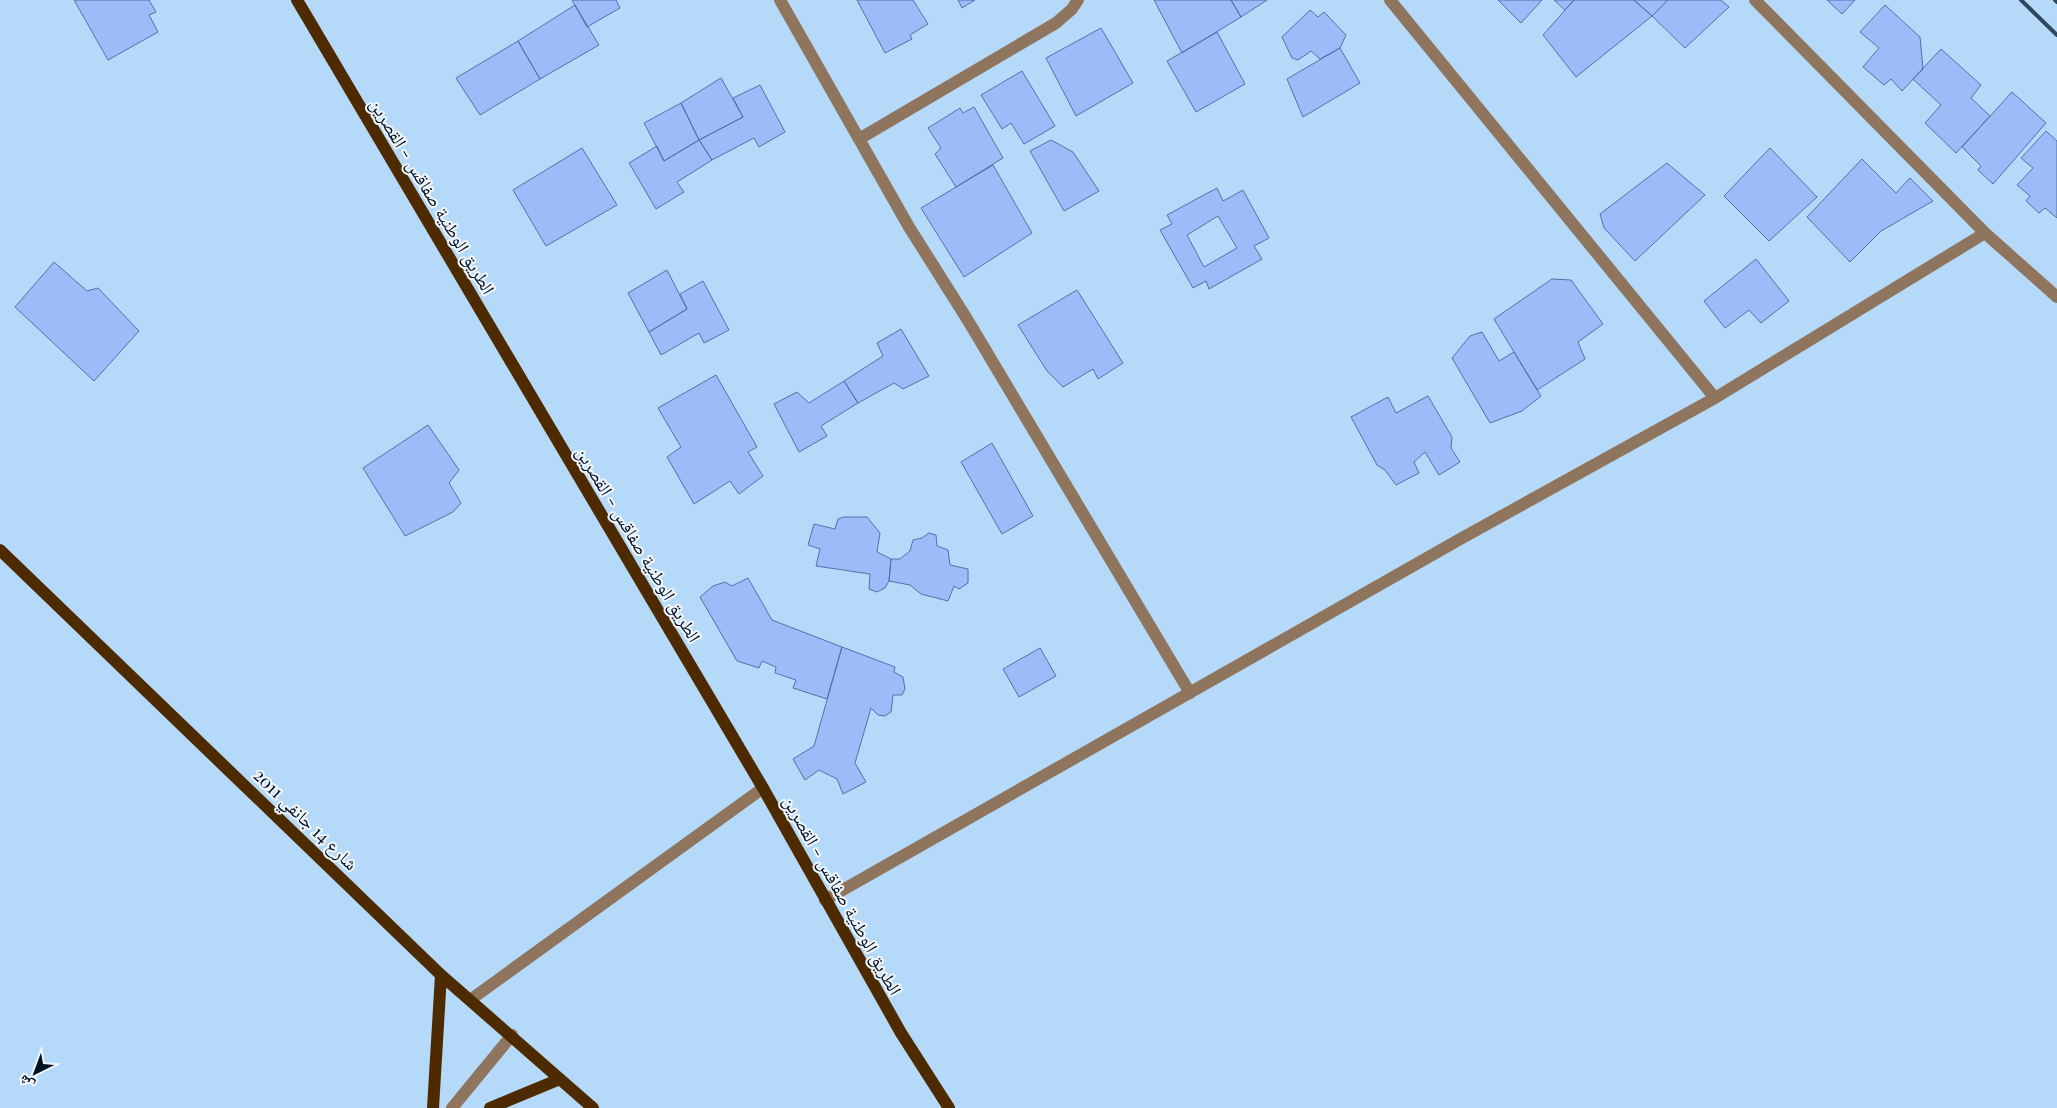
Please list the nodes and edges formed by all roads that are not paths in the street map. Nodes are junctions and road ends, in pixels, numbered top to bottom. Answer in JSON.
{"nodes":[{"id":1,"x":297,"y":0,"type":"edge"},
{"id":2,"x":780,"y":0,"type":"edge"},
{"id":3,"x":1078,"y":0,"type":"edge"},
{"id":4,"x":1390,"y":0,"type":"edge"},
{"id":5,"x":1755,"y":0,"type":"edge"},
{"id":6,"x":859,"y":139,"type":"junction"},
{"id":7,"x":1984,"y":233,"type":"junction"},
{"id":8,"x":2057,"y":296,"type":"edge"},
{"id":9,"x":1715,"y":398,"type":"junction"},
{"id":10,"x":0,"y":550,"type":"edge"},
{"id":11,"x":1190,"y":692,"type":"junction"},
{"id":12,"x":763,"y":788,"type":"junction"},
{"id":13,"x":825,"y":900,"type":"junction"},
{"id":14,"x":441,"y":975,"type":"junction"},
{"id":15,"x":470,"y":1000,"type":"junction"},
{"id":16,"x":512,"y":1036,"type":"junction"},
{"id":17,"x":560,"y":1079,"type":"junction"},
{"id":18,"x":433,"y":1108,"type":"edge"},
{"id":19,"x":452,"y":1108,"type":"edge"},
{"id":20,"x":490,"y":1108,"type":"edge"},
{"id":21,"x":593,"y":1108,"type":"edge"},
{"id":22,"x":949,"y":1108,"type":"edge"}],
"edges":[{"from":1,"to":12,"type":"main road","name":"الطريق الوطنية صفاقس - القصرين"},
{"from":2,"to":6,"type":"street"},
{"from":3,"to":6,"type":"street"},
{"from":4,"to":9,"type":"street"},
{"from":5,"to":7,"type":"street"},
{"from":6,"to":11,"type":"street"},
{"from":7,"to":8,"type":"street"},
{"from":7,"to":9,"type":"street"},
{"from":9,"to":11,"type":"street"},
{"from":10,"to":14,"type":"main road","name":"شارع 14 جانفي 2011"},
{"from":11,"to":13,"type":"street"},
{"from":12,"to":13,"type":"main road","name":"الطريق الوطنية صفاقس - القصرين"},
{"from":12,"to":15,"type":"street"},
{"from":13,"to":22,"type":"main road","name":"الطريق الوطنية صفاقس - القصرين"},
{"from":14,"to":15,"type":"main road","name":"شارع 14 جانفي 2011"},
{"from":14,"to":18,"type":"main road"},
{"from":15,"to":16,"type":"main road","name":"شارع 14 جانفي 2011"},
{"from":16,"to":17,"type":"main road","name":"شارع 14 جانفي 2011"},
{"from":16,"to":19,"type":"street"},
{"from":17,"to":20,"type":"main road"},
{"from":17,"to":21,"type":"main road","name":"شارع 14 جانفي 2011"}]}
